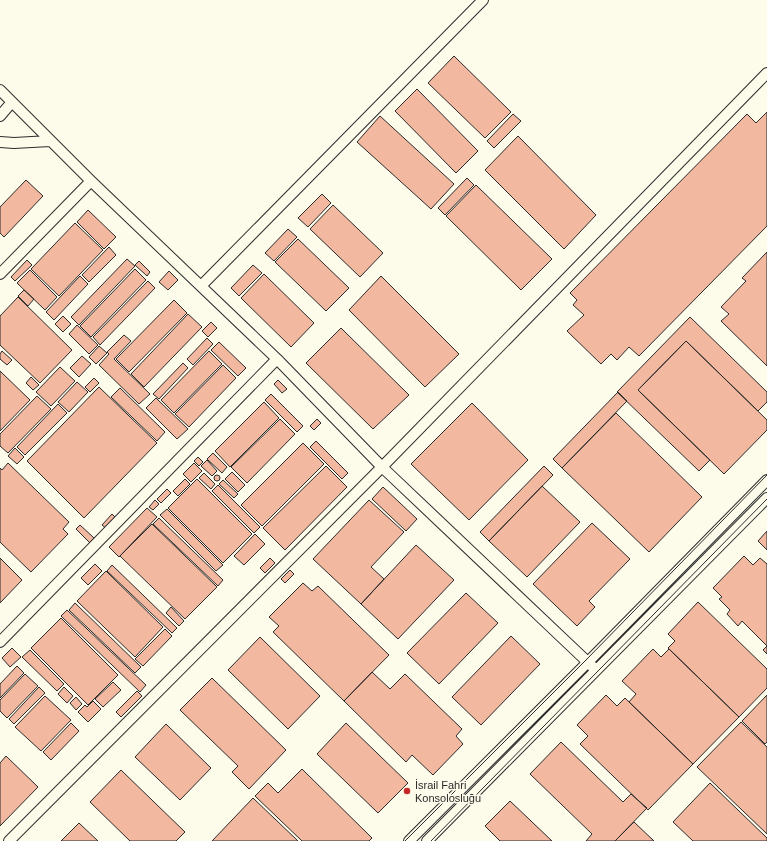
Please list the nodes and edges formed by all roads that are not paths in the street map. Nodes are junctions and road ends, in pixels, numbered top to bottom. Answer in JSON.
{"nodes":[{"id":1,"x":483,"y":0,"type":"edge"},
{"id":2,"x":767,"y":73,"type":"edge"},
{"id":3,"x":0,"y":90,"type":"edge"},
{"id":4,"x":12,"y":102,"type":"junction"},
{"id":5,"x":0,"y":116,"type":"edge"},
{"id":6,"x":50,"y":140,"type":"junction"},
{"id":7,"x":0,"y":142,"type":"edge"},
{"id":8,"x":91,"y":181,"type":"junction"},
{"id":9,"x":0,"y":274,"type":"edge"},
{"id":10,"x":201,"y":286,"type":"junction"},
{"id":11,"x":277,"y":359,"type":"junction"},
{"id":12,"x":382,"y":466,"type":"junction"},
{"id":13,"x":767,"y":480,"type":"edge"},
{"id":14,"x":767,"y":498,"type":"edge"},
{"id":15,"x":0,"y":642,"type":"edge"},
{"id":16,"x":588,"y":662,"type":"junction"},
{"id":17,"x":596,"y":670,"type":"junction"},
{"id":18,"x":10,"y":841,"type":"edge"},
{"id":19,"x":409,"y":841,"type":"edge"},
{"id":20,"x":427,"y":841,"type":"edge"}],
"edges":[{"from":1,"to":10,"type":"street"},
{"from":2,"to":12,"type":"street"},
{"from":3,"to":4,"type":"street"},
{"from":4,"to":5,"type":"street"},
{"from":4,"to":6,"type":"street"},
{"from":6,"to":7,"type":"street"},
{"from":6,"to":8,"type":"street"},
{"from":8,"to":9,"type":"street"},
{"from":8,"to":10,"type":"street"},
{"from":10,"to":11,"type":"street"},
{"from":11,"to":12,"type":"street"},
{"from":11,"to":15,"type":"street"},
{"from":12,"to":16,"type":"street"},
{"from":12,"to":18,"type":"street"},
{"from":13,"to":16,"type":"street"},
{"from":14,"to":17,"type":"street"},
{"from":16,"to":17,"type":"street"},
{"from":16,"to":19,"type":"street"},
{"from":17,"to":20,"type":"street"}]}
